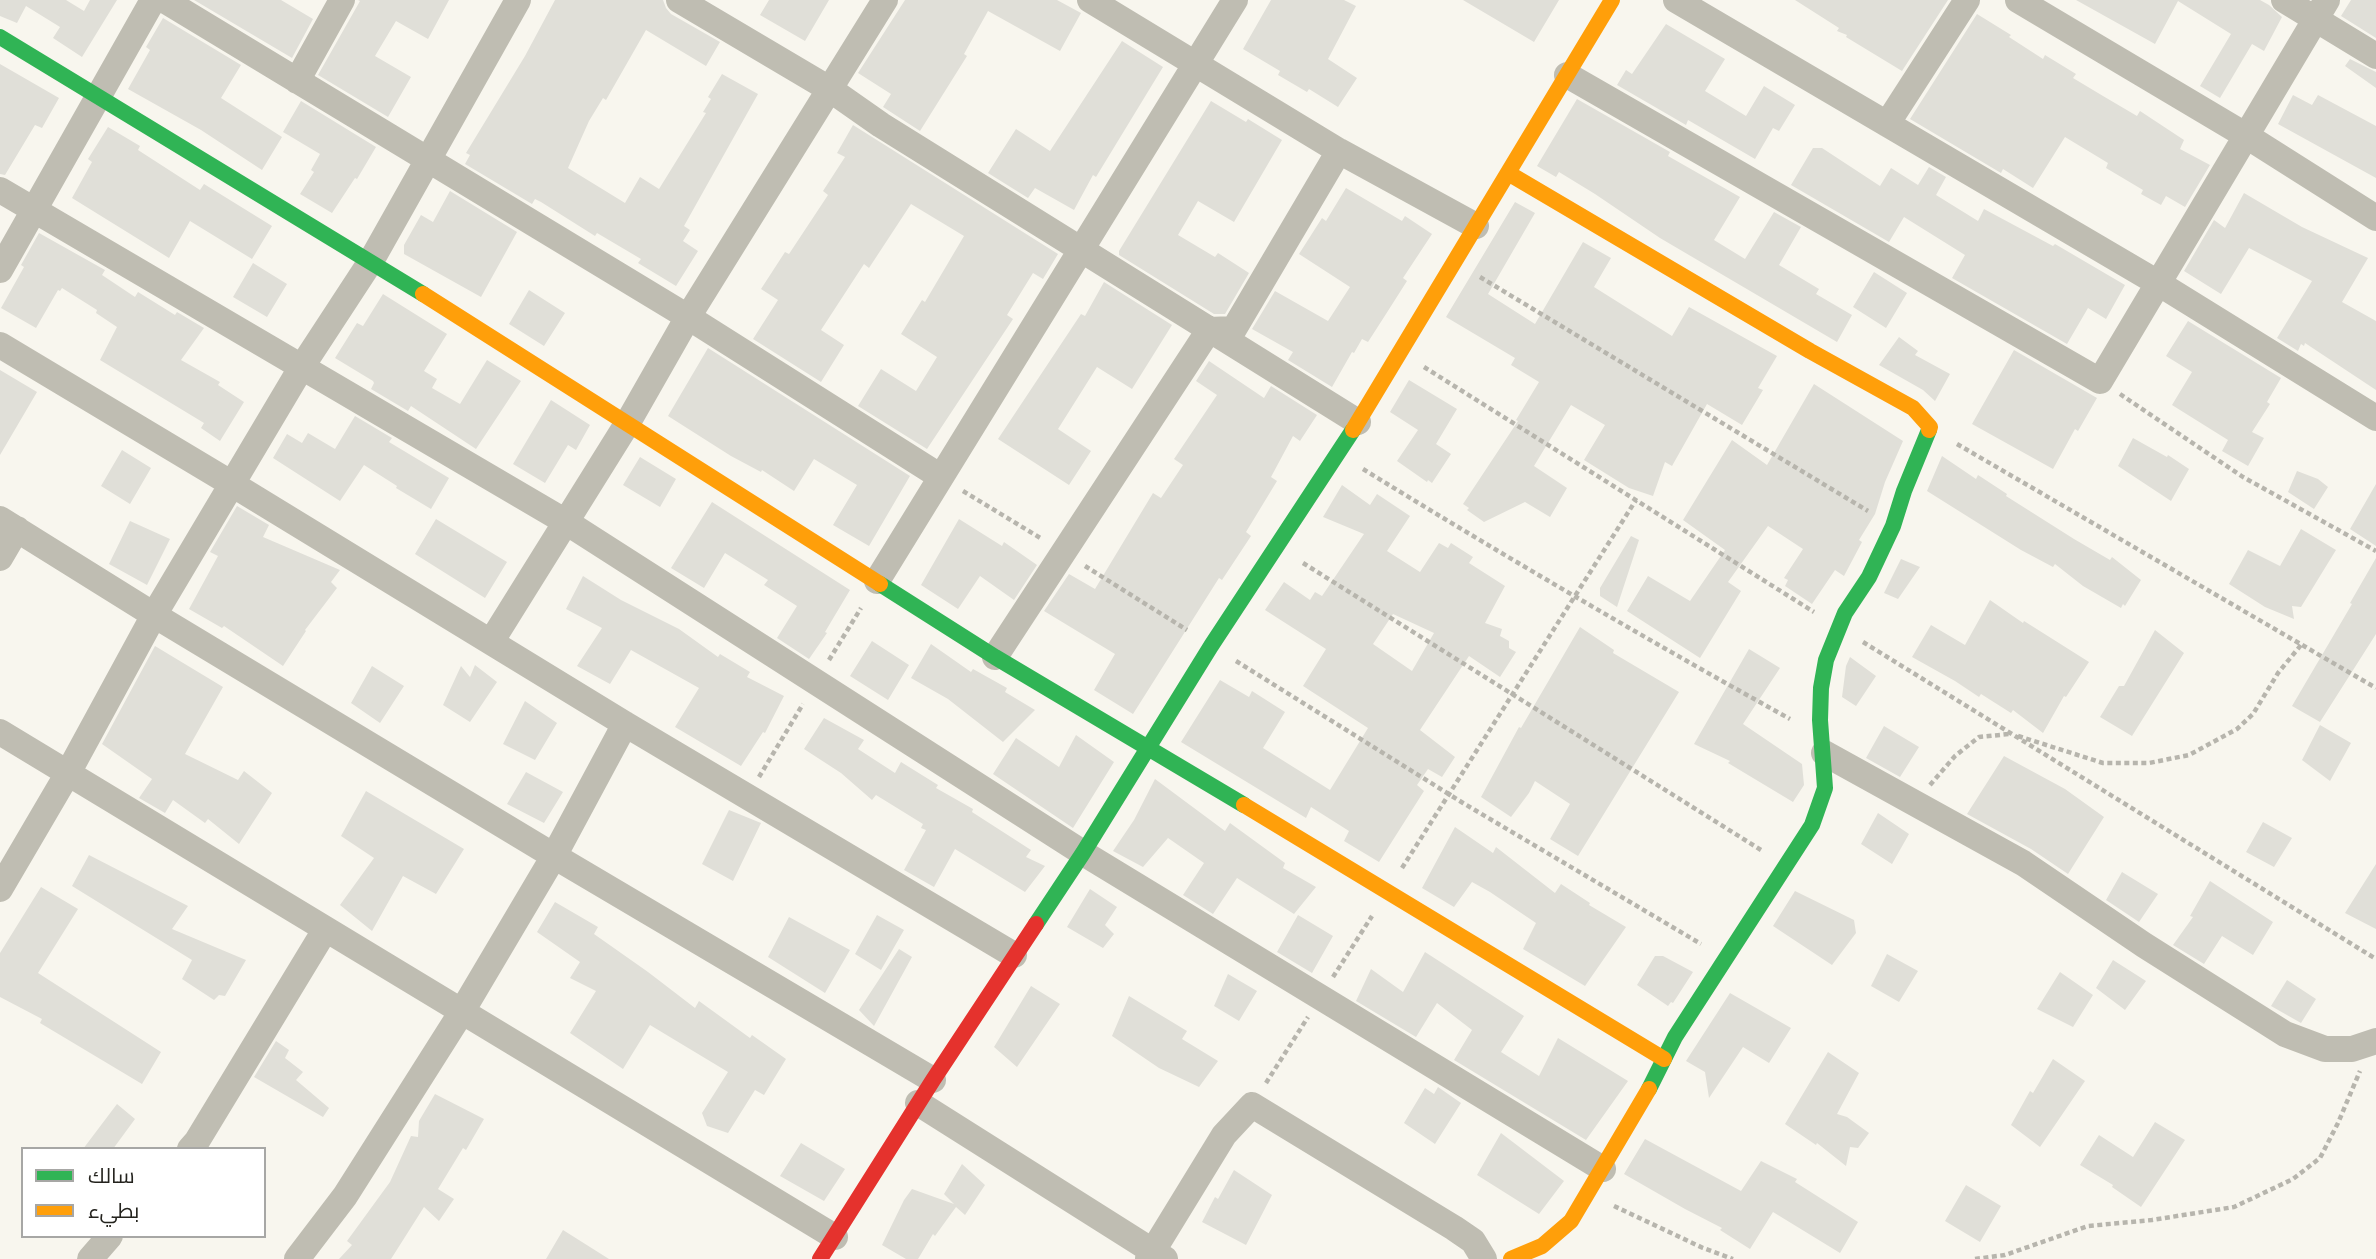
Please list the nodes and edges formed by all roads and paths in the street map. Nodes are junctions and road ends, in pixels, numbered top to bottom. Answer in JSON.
{"nodes":[{"id":1,"x":153,"y":0,"type":"edge"},
{"id":2,"x":164,"y":0,"type":"edge"},
{"id":3,"x":342,"y":0,"type":"edge"},
{"id":4,"x":518,"y":0,"type":"edge"},
{"id":5,"x":679,"y":0,"type":"edge"},
{"id":6,"x":885,"y":0,"type":"edge"},
{"id":7,"x":1090,"y":0,"type":"edge"},
{"id":8,"x":1235,"y":0,"type":"edge"},
{"id":9,"x":1612,"y":0,"type":"edge"},
{"id":10,"x":1676,"y":0,"type":"edge"},
{"id":11,"x":1967,"y":0,"type":"edge"},
{"id":12,"x":2018,"y":0,"type":"edge"},
{"id":13,"x":2284,"y":0,"type":"edge"},
{"id":14,"x":2321,"y":9,"type":"edge"},
{"id":15,"x":0,"y":37,"type":"edge"},
{"id":16,"x":2376,"y":56,"type":"edge"},
{"id":17,"x":1195,"y":64,"type":"junction"},
{"id":18,"x":1567,"y":75,"type":"junction"},
{"id":19,"x":297,"y":81,"type":"junction"},
{"id":20,"x":831,"y":90,"type":"junction"},
{"id":21,"x":97,"y":96,"type":"junction"},
{"id":22,"x":1886,"y":124,"type":"junction"},
{"id":23,"x":2245,"y":135,"type":"junction"},
{"id":24,"x":1339,"y":151,"type":"junction"},
{"id":25,"x":428,"y":161,"type":"junction"},
{"id":26,"x":1508,"y":173,"type":"junction"},
{"id":27,"x":0,"y":190,"type":"edge"},
{"id":28,"x":33,"y":209,"type":"junction"},
{"id":29,"x":2376,"y":218,"type":"edge"},
{"id":30,"x":1476,"y":226,"type":"junction"},
{"id":31,"x":1082,"y":250,"type":"junction"},
{"id":32,"x":371,"y":261,"type":"junction"},
{"id":33,"x":1454,"y":262,"type":"junction"},
{"id":34,"x":0,"y":270,"type":"edge"},
{"id":35,"x":2158,"y":283,"type":"junction"},
{"id":36,"x":688,"y":317,"type":"junction"},
{"id":37,"x":1209,"y":330,"type":"junction"},
{"id":38,"x":0,"y":345,"type":"edge"},
{"id":39,"x":1400,"y":352,"type":"junction"},
{"id":40,"x":301,"y":368,"type":"junction"},
{"id":41,"x":2100,"y":381,"type":"junction"},
{"id":42,"x":2376,"y":418,"type":"edge"},
{"id":43,"x":1358,"y":422,"type":"junction"},
{"id":44,"x":627,"y":424,"type":"junction"},
{"id":45,"x":1930,"y":427,"type":"junction"},
{"id":46,"x":1338,"y":453,"type":"junction"},
{"id":47,"x":941,"y":477,"type":"junction"},
{"id":48,"x":232,"y":484,"type":"junction"},
{"id":49,"x":1636,"y":500,"type":"junction"},
{"id":50,"x":566,"y":522,"type":"junction"},
{"id":51,"x":9,"y":524,"type":"edge"},
{"id":52,"x":1893,"y":526,"type":"junction"},
{"id":53,"x":1276,"y":546,"type":"junction"},
{"id":54,"x":2376,"y":551,"type":"edge"},
{"id":55,"x":0,"y":558,"type":"edge"},
{"id":56,"x":877,"y":581,"type":"junction"},
{"id":57,"x":1575,"y":597,"type":"junction"},
{"id":58,"x":154,"y":615,"type":"junction"},
{"id":59,"x":1839,"y":627,"type":"junction"},
{"id":60,"x":491,"y":642,"type":"junction"},
{"id":61,"x":2301,"y":645,"type":"junction"},
{"id":62,"x":1211,"y":646,"type":"junction"},
{"id":63,"x":995,"y":657,"type":"junction"},
{"id":64,"x":2376,"y":688,"type":"edge"},
{"id":65,"x":1513,"y":696,"type":"junction"},
{"id":66,"x":625,"y":724,"type":"junction"},
{"id":67,"x":0,"y":732,"type":"edge"},
{"id":68,"x":2009,"y":734,"type":"junction"},
{"id":69,"x":1823,"y":745,"type":"junction"},
{"id":70,"x":1149,"y":747,"type":"junction"},
{"id":71,"x":68,"y":773,"type":"junction"},
{"id":72,"x":1448,"y":794,"type":"junction"},
{"id":73,"x":1913,"y":804,"type":"junction"},
{"id":74,"x":1083,"y":853,"type":"junction"},
{"id":75,"x":554,"y":856,"type":"junction"},
{"id":76,"x":1785,"y":865,"type":"junction"},
{"id":77,"x":0,"y":889,"type":"edge"},
{"id":78,"x":1387,"y":892,"type":"junction"},
{"id":79,"x":325,"y":930,"type":"junction"},
{"id":80,"x":1014,"y":955,"type":"junction"},
{"id":81,"x":2376,"y":959,"type":"edge"},
{"id":82,"x":1727,"y":960,"type":"junction"},
{"id":83,"x":461,"y":1013,"type":"junction"},
{"id":84,"x":2374,"y":1042,"type":"edge"},
{"id":85,"x":1664,"y":1059,"type":"junction"},
{"id":86,"x":933,"y":1080,"type":"junction"},
{"id":87,"x":918,"y":1103,"type":"junction"},
{"id":88,"x":192,"y":1147,"type":"edge"},
{"id":89,"x":1603,"y":1169,"type":"junction"},
{"id":90,"x":1588,"y":1193,"type":"junction"},
{"id":91,"x":108,"y":1238,"type":"edge"},
{"id":92,"x":828,"y":1248,"type":"edge"},
{"id":93,"x":1155,"y":1256,"type":"edge"},
{"id":94,"x":90,"y":1259,"type":"edge"},
{"id":95,"x":297,"y":1259,"type":"edge"},
{"id":96,"x":1484,"y":1259,"type":"edge"},
{"id":97,"x":1511,"y":1259,"type":"edge"},
{"id":98,"x":1733,"y":1259,"type":"edge"},
{"id":99,"x":1975,"y":1259,"type":"edge"}],
"edges":[{"from":1,"to":21,"type":"street"},
{"from":2,"to":19,"type":"street"},
{"from":3,"to":19,"type":"street"},
{"from":4,"to":25,"type":"street"},
{"from":5,"to":20,"type":"street"},
{"from":6,"to":20,"type":"street"},
{"from":7,"to":17,"type":"street"},
{"from":8,"to":17,"type":"street"},
{"from":9,"to":18,"type":"street"},
{"from":10,"to":22,"type":"street"},
{"from":11,"to":22,"type":"street"},
{"from":12,"to":23,"type":"street"},
{"from":13,"to":14,"type":"street"},
{"from":14,"to":16,"type":"street"},
{"from":14,"to":23,"type":"street"},
{"from":15,"to":21,"type":"street"},
{"from":17,"to":24,"type":"street"},
{"from":17,"to":31,"type":"street"},
{"from":18,"to":26,"type":"street"},
{"from":18,"to":41,"type":"street"},
{"from":19,"to":25,"type":"street"},
{"from":20,"to":31,"type":"street"},
{"from":20,"to":36,"type":"street"},
{"from":21,"to":28,"type":"street"},
{"from":21,"to":32,"type":"street"},
{"from":22,"to":35,"type":"street"},
{"from":23,"to":29,"type":"street"},
{"from":23,"to":35,"type":"street"},
{"from":24,"to":30,"type":"street"},
{"from":24,"to":37,"type":"street"},
{"from":25,"to":32,"type":"street"},
{"from":25,"to":36,"type":"street"},
{"from":26,"to":30,"type":"street"},
{"from":26,"to":45,"type":"street"},
{"from":27,"to":28,"type":"street"},
{"from":28,"to":34,"type":"street"},
{"from":28,"to":40,"type":"street"},
{"from":30,"to":33,"type":"street"},
{"from":31,"to":37,"type":"street"},
{"from":31,"to":47,"type":"street"},
{"from":32,"to":40,"type":"street"},
{"from":32,"to":44,"type":"street"},
{"from":33,"to":39,"type":"street"},
{"from":33,"to":52,"type":"path"},
{"from":35,"to":41,"type":"street"},
{"from":35,"to":42,"type":"street"},
{"from":36,"to":44,"type":"street"},
{"from":36,"to":47,"type":"street"},
{"from":37,"to":43,"type":"street"},
{"from":37,"to":63,"type":"street"},
{"from":38,"to":48,"type":"street"},
{"from":39,"to":43,"type":"street"},
{"from":39,"to":49,"type":"path"},
{"from":40,"to":48,"type":"street"},
{"from":40,"to":50,"type":"street"},
{"from":41,"to":54,"type":"path"},
{"from":43,"to":46,"type":"street"},
{"from":44,"to":50,"type":"street"},
{"from":44,"to":56,"type":"street"},
{"from":45,"to":52,"type":"street"},
{"from":45,"to":61,"type":"path"},
{"from":46,"to":53,"type":"street"},
{"from":46,"to":57,"type":"path"},
{"from":47,"to":56,"type":"street"},
{"from":48,"to":58,"type":"street"},
{"from":48,"to":60,"type":"street"},
{"from":49,"to":57,"type":"path"},
{"from":49,"to":59,"type":"path"},
{"from":50,"to":60,"type":"street"},
{"from":50,"to":74,"type":"street"},
{"from":51,"to":55,"type":"street"},
{"from":51,"to":58,"type":"street"},
{"from":52,"to":59,"type":"street"},
{"from":53,"to":62,"type":"street"},
{"from":53,"to":65,"type":"path"},
{"from":56,"to":63,"type":"street"},
{"from":57,"to":65,"type":"path"},
{"from":57,"to":69,"type":"path"},
{"from":58,"to":71,"type":"street"},
{"from":58,"to":75,"type":"street"},
{"from":59,"to":68,"type":"path"},
{"from":59,"to":69,"type":"street"},
{"from":60,"to":66,"type":"street"},
{"from":61,"to":64,"type":"path"},
{"from":61,"to":68,"type":"path"},
{"from":62,"to":70,"type":"street"},
{"from":62,"to":72,"type":"path"},
{"from":63,"to":70,"type":"street"},
{"from":65,"to":72,"type":"path"},
{"from":65,"to":76,"type":"path"},
{"from":66,"to":75,"type":"street"},
{"from":66,"to":80,"type":"street"},
{"from":67,"to":71,"type":"street"},
{"from":68,"to":73,"type":"path"},
{"from":68,"to":81,"type":"path"},
{"from":69,"to":73,"type":"street"},
{"from":69,"to":76,"type":"street"},
{"from":70,"to":74,"type":"street"},
{"from":70,"to":78,"type":"street"},
{"from":71,"to":77,"type":"street"},
{"from":71,"to":79,"type":"street"},
{"from":72,"to":78,"type":"path"},
{"from":72,"to":82,"type":"path"},
{"from":73,"to":84,"type":"street"},
{"from":74,"to":80,"type":"street"},
{"from":74,"to":89,"type":"street"},
{"from":75,"to":83,"type":"street"},
{"from":75,"to":86,"type":"street"},
{"from":76,"to":82,"type":"street"},
{"from":78,"to":85,"type":"street"},
{"from":79,"to":83,"type":"street"},
{"from":79,"to":88,"type":"street"},
{"from":80,"to":86,"type":"street"},
{"from":82,"to":85,"type":"street"},
{"from":83,"to":92,"type":"street"},
{"from":83,"to":95,"type":"street"},
{"from":84,"to":99,"type":"path"},
{"from":85,"to":89,"type":"street"},
{"from":86,"to":87,"type":"street"},
{"from":87,"to":92,"type":"street"},
{"from":87,"to":93,"type":"street"},
{"from":89,"to":90,"type":"street"},
{"from":90,"to":97,"type":"street"},
{"from":90,"to":98,"type":"path"},
{"from":91,"to":94,"type":"street"},
{"from":93,"to":96,"type":"street"}]}
